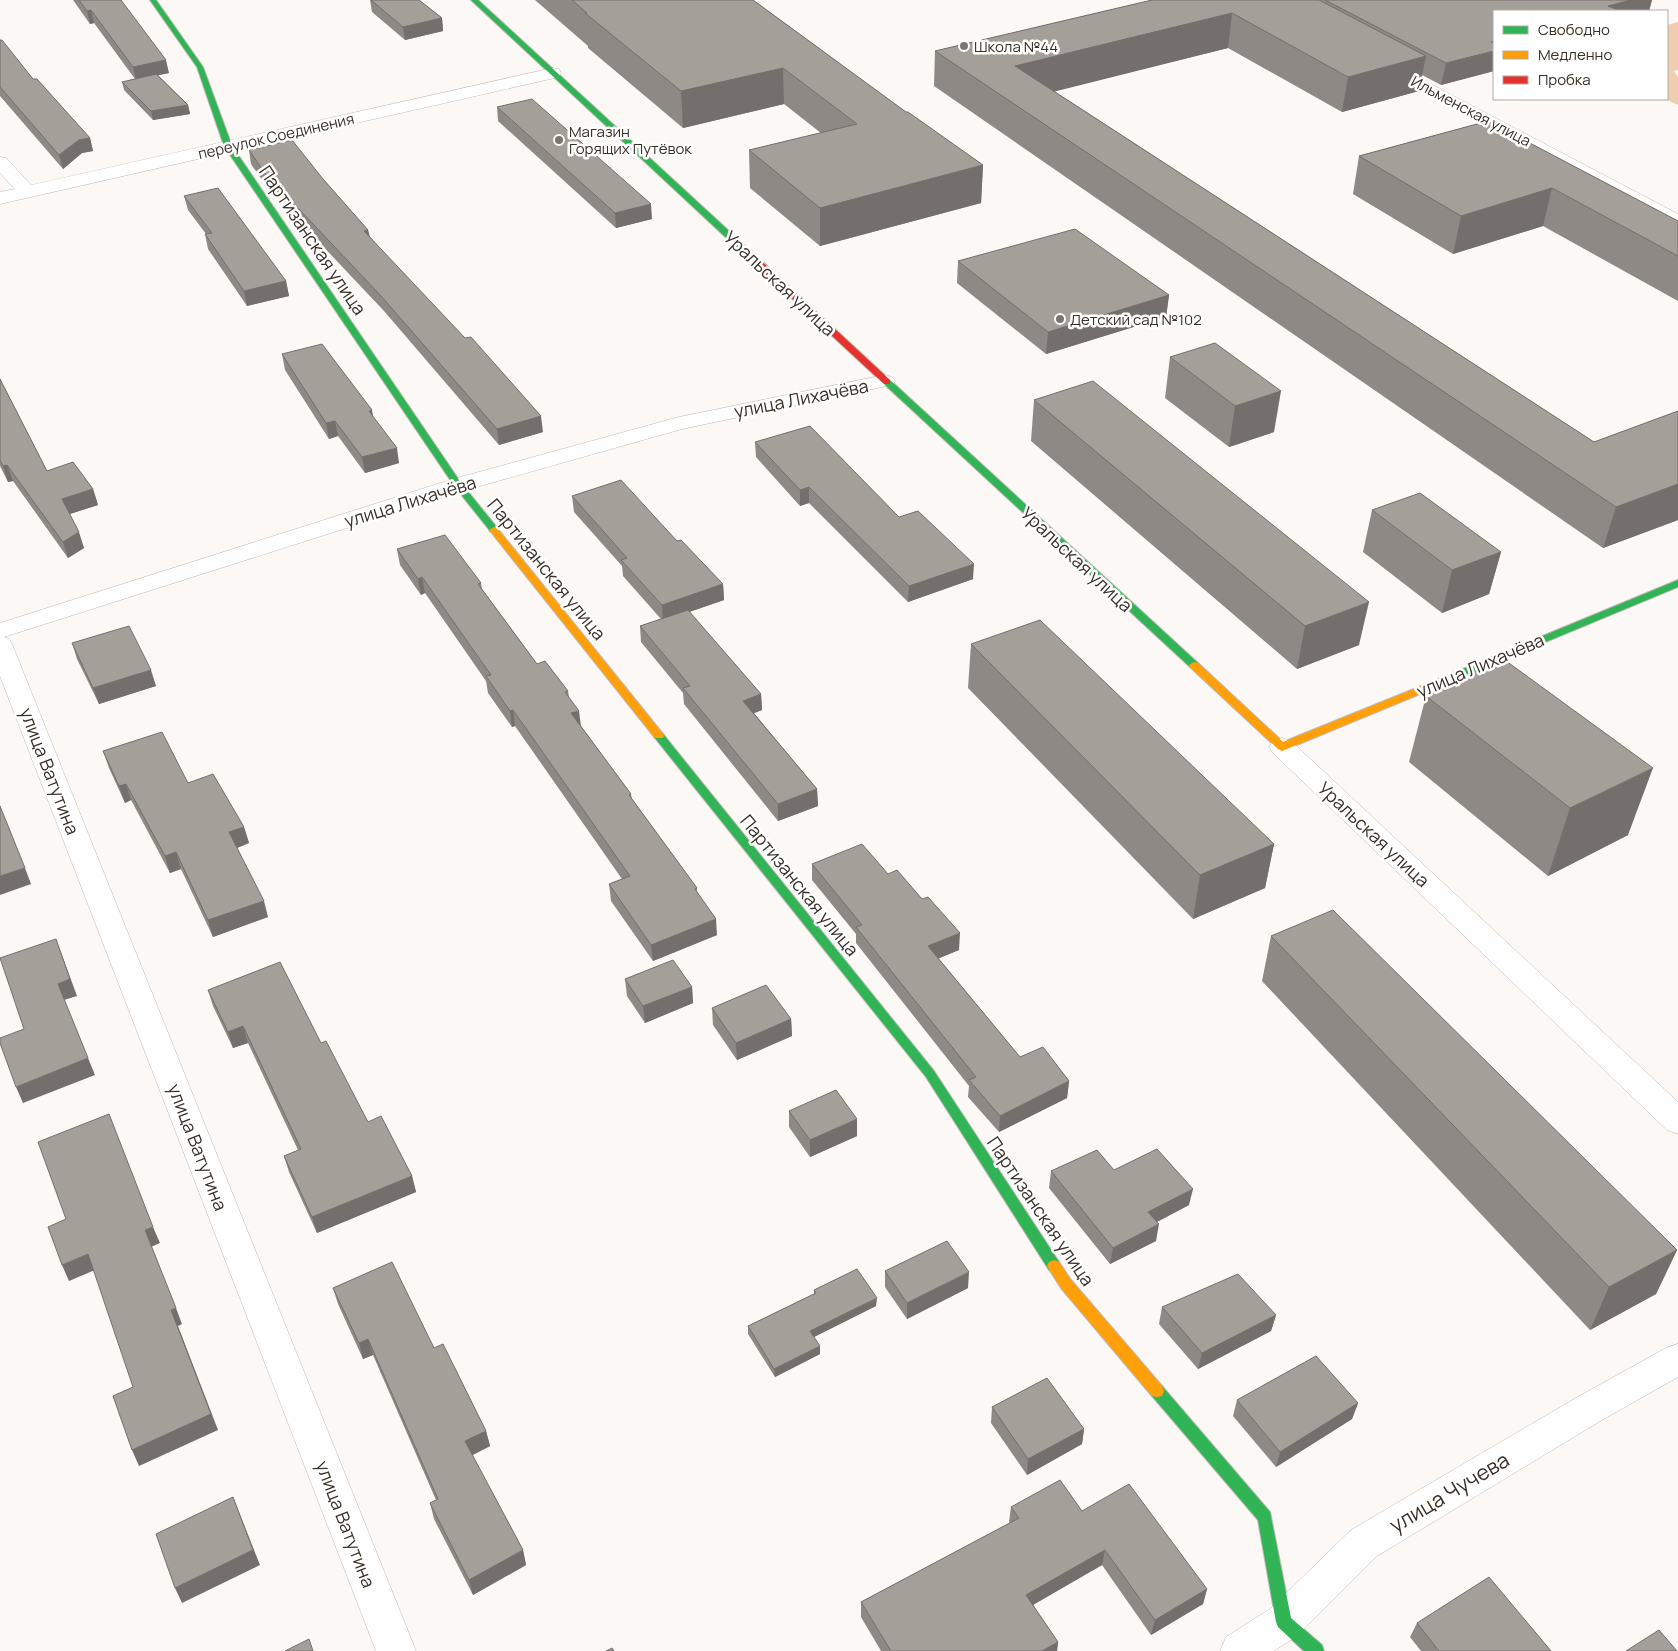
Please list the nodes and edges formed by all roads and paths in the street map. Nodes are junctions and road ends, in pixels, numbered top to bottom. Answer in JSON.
{"nodes":[{"id":1,"x":153,"y":0,"type":"edge"},
{"id":2,"x":474,"y":0,"type":"edge"},
{"id":3,"x":1370,"y":56,"type":"edge"},
{"id":4,"x":553,"y":73,"type":"junction"},
{"id":5,"x":228,"y":146,"type":"junction"},
{"id":6,"x":0,"y":162,"type":"edge"},
{"id":7,"x":27,"y":192,"type":"junction"},
{"id":8,"x":0,"y":198,"type":"edge"},
{"id":9,"x":1678,"y":222,"type":"edge"},
{"id":10,"x":885,"y":381,"type":"junction"},
{"id":11,"x":458,"y":486,"type":"junction"},
{"id":12,"x":1678,"y":583,"type":"edge"},
{"id":13,"x":0,"y":632,"type":"edge"},
{"id":14,"x":0,"y":644,"type":"edge"},
{"id":15,"x":1282,"y":748,"type":"junction"},
{"id":16,"x":1678,"y":1121,"type":"edge"},
{"id":17,"x":1678,"y":1359,"type":"edge"},
{"id":18,"x":1284,"y":1622,"type":"junction"},
{"id":19,"x":396,"y":1651,"type":"edge"},
{"id":20,"x":1240,"y":1651,"type":"edge"},
{"id":21,"x":1316,"y":1651,"type":"edge"}],
"edges":[{"from":1,"to":5,"type":"street","name":"Партизанская улица"},
{"from":2,"to":4,"type":"street","name":"Уральская улица"},
{"from":3,"to":9,"type":"street","name":"Ильменская улица"},
{"from":4,"to":5,"type":"street","name":"переулок Соединения"},
{"from":4,"to":10,"type":"street","name":"Уральская улица"},
{"from":5,"to":7,"type":"street","name":"переулок Соединения"},
{"from":5,"to":11,"type":"street","name":"Партизанская улица"},
{"from":6,"to":7,"type":"street"},
{"from":7,"to":8,"type":"street","name":"переулок Соединения"},
{"from":10,"to":11,"type":"street","name":"улица Лихачёва"},
{"from":10,"to":15,"type":"street","name":"Уральская улица"},
{"from":11,"to":13,"type":"street","name":"улица Лихачёва"},
{"from":11,"to":18,"type":"street","name":"Партизанская улица"},
{"from":12,"to":15,"type":"street","name":"улица Лихачёва"},
{"from":14,"to":19,"type":"street","name":"улица Ватутина"},
{"from":15,"to":16,"type":"street","name":"Уральская улица"},
{"from":17,"to":18,"type":"street","name":"улица Чучева"},
{"from":18,"to":20,"type":"street","name":"улица Чучева"},
{"from":18,"to":21,"type":"street"}]}
